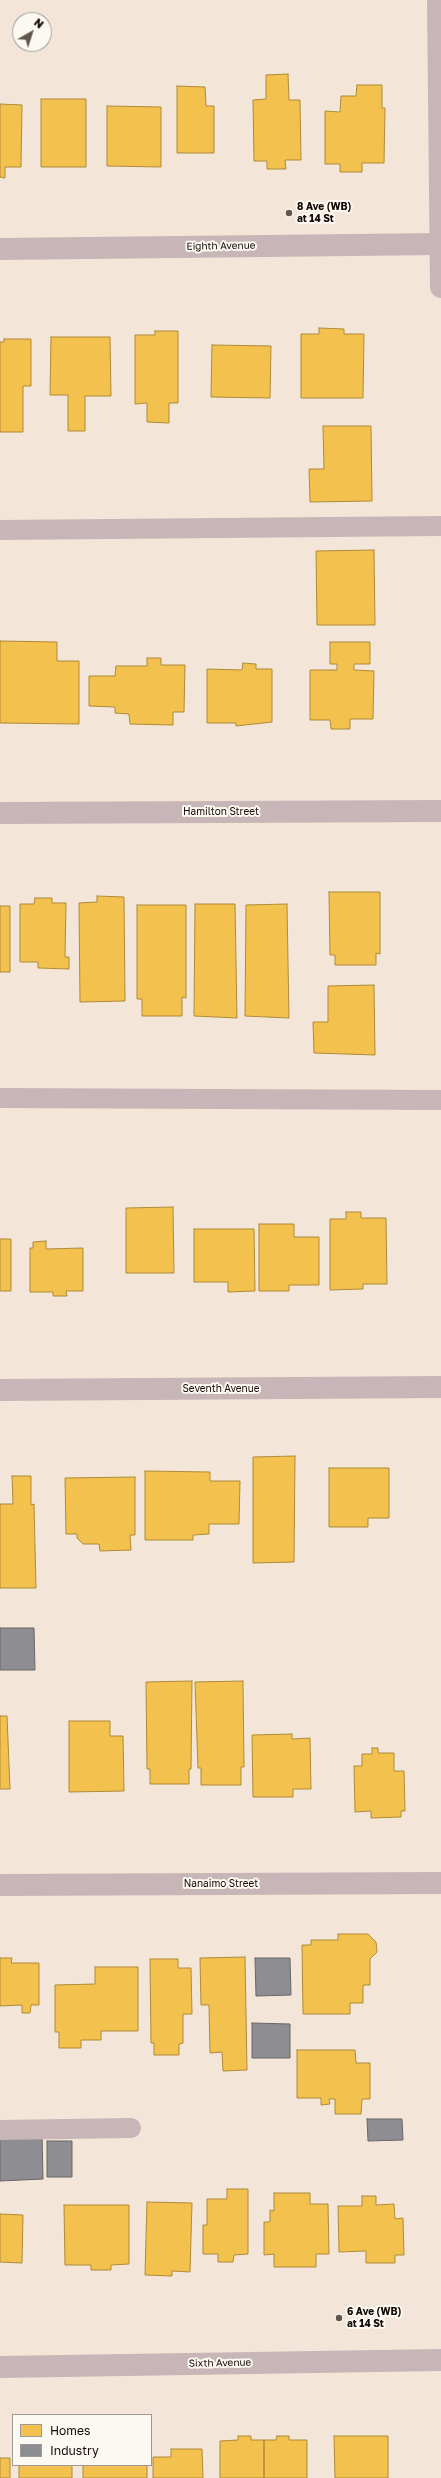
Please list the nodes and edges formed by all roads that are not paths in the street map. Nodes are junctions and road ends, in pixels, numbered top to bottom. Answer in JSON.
{"nodes":[{"id":1,"x":439,"y":9,"type":"edge"},
{"id":2,"x":441,"y":244,"type":"edge"},
{"id":3,"x":0,"y":249,"type":"edge"},
{"id":4,"x":441,"y":287,"type":"edge"},
{"id":5,"x":441,"y":526,"type":"edge"},
{"id":6,"x":0,"y":530,"type":"edge"},
{"id":7,"x":441,"y":811,"type":"edge"},
{"id":8,"x":0,"y":813,"type":"edge"},
{"id":9,"x":0,"y":1098,"type":"edge"},
{"id":10,"x":441,"y":1100,"type":"edge"},
{"id":11,"x":441,"y":1387,"type":"edge"},
{"id":12,"x":0,"y":1390,"type":"edge"},
{"id":13,"x":441,"y":1883,"type":"edge"},
{"id":14,"x":0,"y":1885,"type":"edge"},
{"id":15,"x":131,"y":2128,"type":"dead end"},
{"id":16,"x":0,"y":2130,"type":"edge"},
{"id":17,"x":441,"y":2360,"type":"edge"},
{"id":18,"x":0,"y":2367,"type":"edge"}],
"edges":[{"from":1,"to":2,"type":"street"},
{"from":2,"to":3,"type":"street","name":"Eighth Avenue"},
{"from":2,"to":4,"type":"street"},
{"from":5,"to":6,"type":"lane"},
{"from":7,"to":8,"type":"street","name":"Hamilton Street"},
{"from":9,"to":10,"type":"lane"},
{"from":11,"to":12,"type":"street","name":"Seventh Avenue"},
{"from":13,"to":14,"type":"street","name":"Nanaimo Street"},
{"from":15,"to":16,"type":"lane"},
{"from":17,"to":18,"type":"street","name":"Sixth Avenue"}]}
